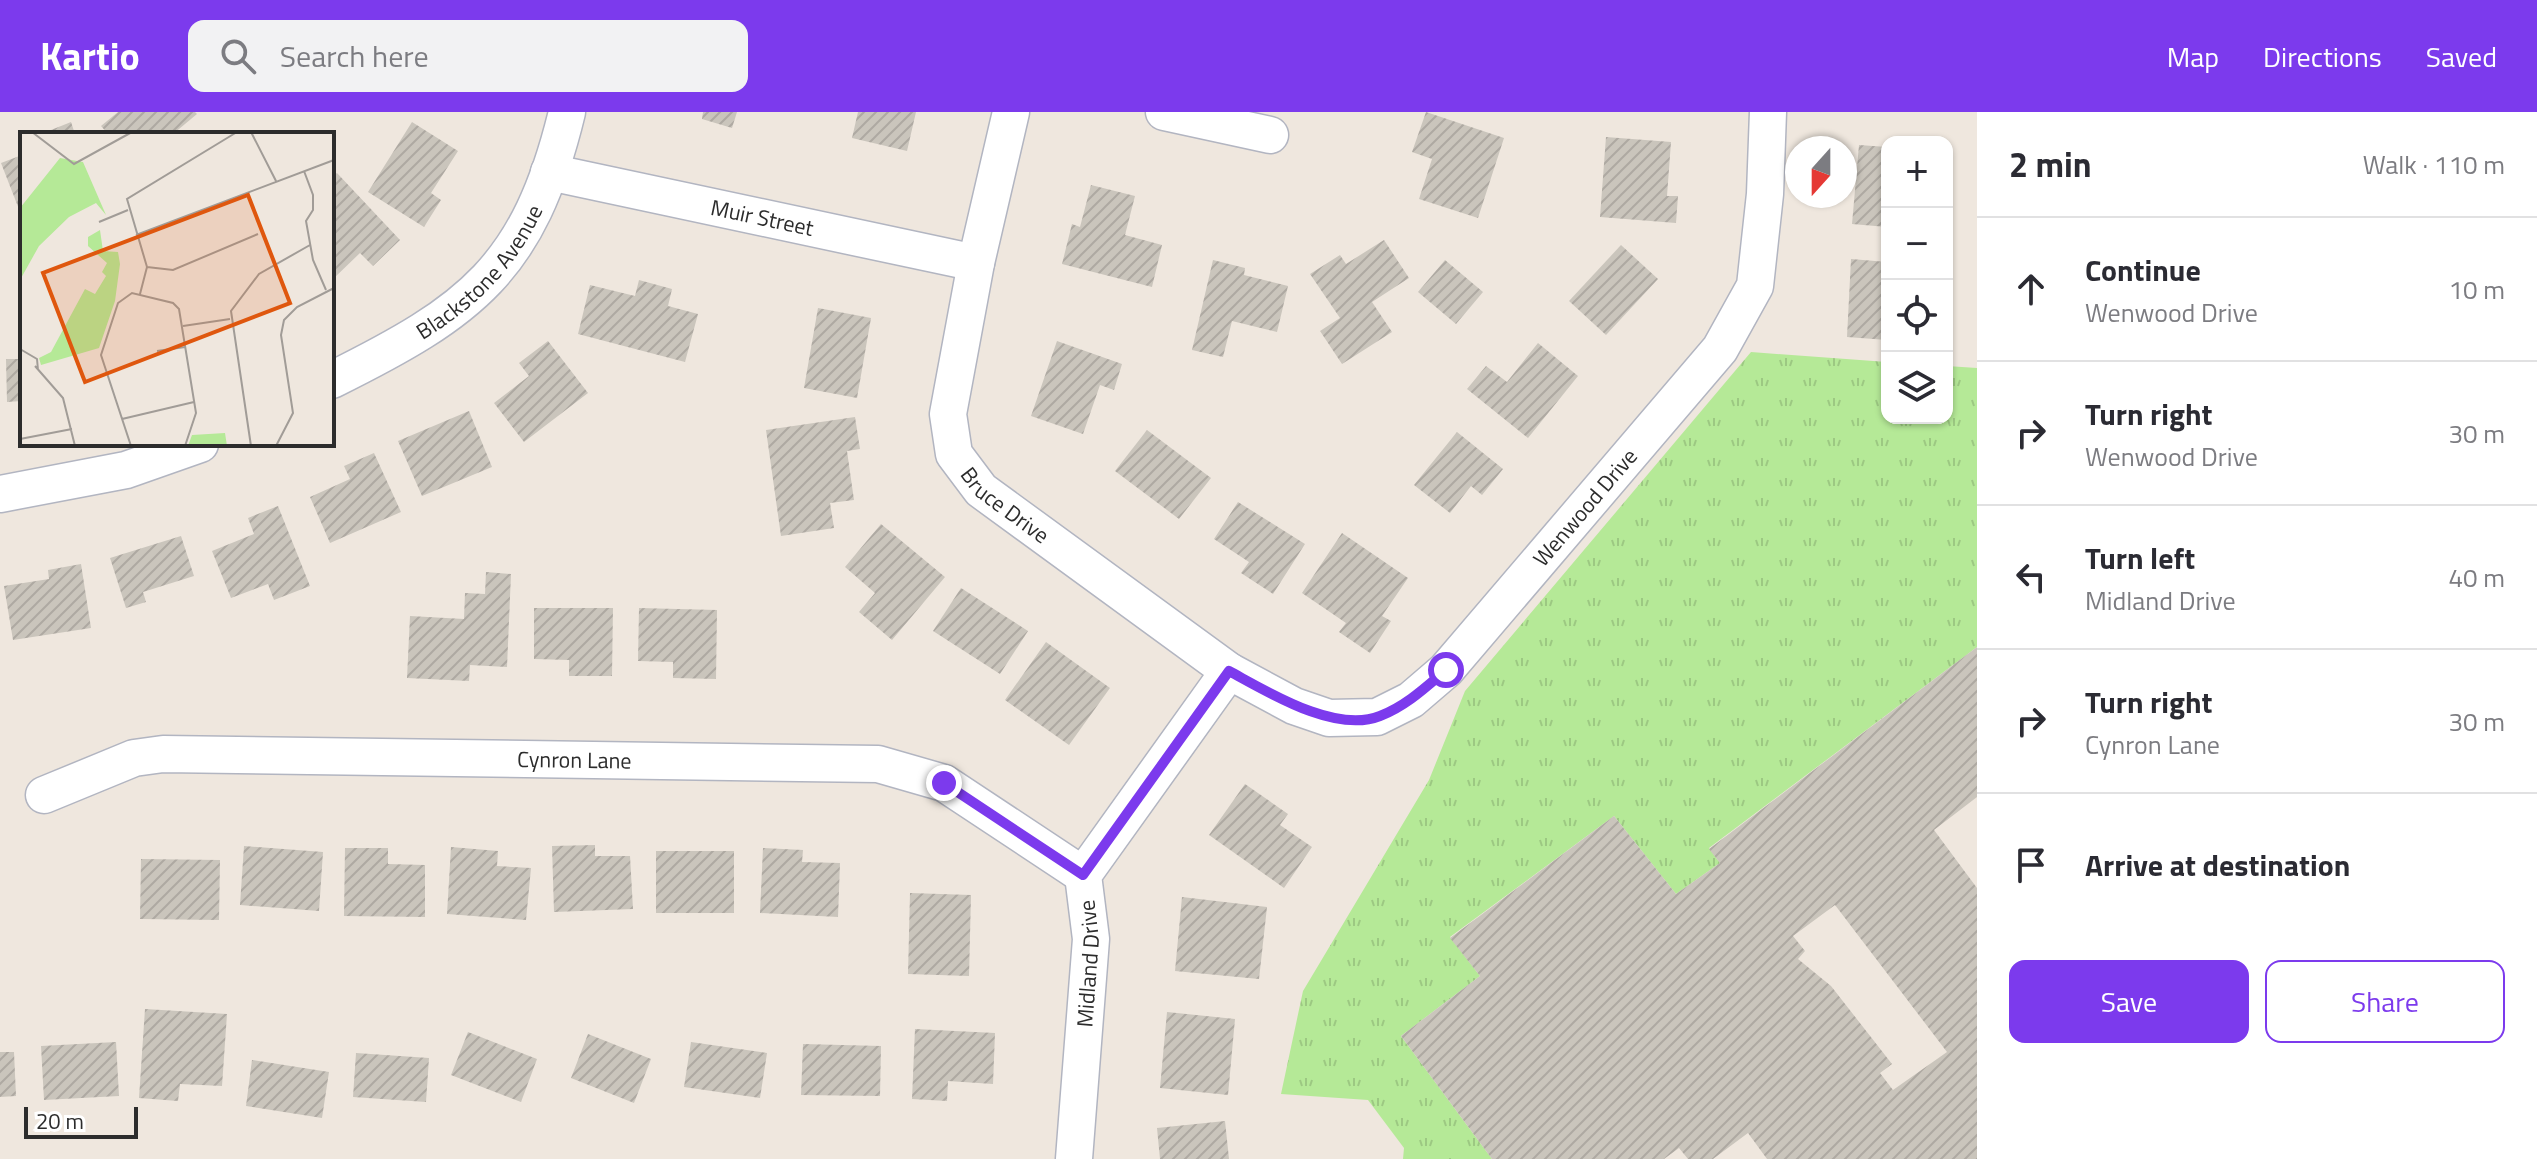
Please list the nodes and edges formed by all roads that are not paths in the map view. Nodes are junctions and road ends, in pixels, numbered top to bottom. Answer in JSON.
{"nodes":[{"id":1,"x":567,"y":112,"type":"edge"},
{"id":2,"x":1011,"y":112,"type":"edge"},
{"id":3,"x":1164,"y":112,"type":"edge"},
{"id":4,"x":1768,"y":112,"type":"edge"},
{"id":5,"x":1270,"y":135,"type":"dead end"},
{"id":6,"x":549,"y":172,"type":"junction"},
{"id":7,"x":976,"y":263,"type":"junction"},
{"id":8,"x":334,"y":379,"type":"edge"},
{"id":9,"x":195,"y":446,"type":"edge"},
{"id":10,"x":0,"y":494,"type":"edge"},
{"id":11,"x":1229,"y":671,"type":"junction"},
{"id":12,"x":44,"y":795,"type":"dead end"},
{"id":13,"x":1083,"y":875,"type":"junction"},
{"id":14,"x":1074,"y":1159,"type":"edge"}],
"edges":[{"from":1,"to":6,"type":"street","name":"Blackstone Avenue"},
{"from":2,"to":7,"type":"street","name":"Bruce Drive"},
{"from":3,"to":5,"type":"street"},
{"from":4,"to":11,"type":"street","name":"Wenwood Drive"},
{"from":6,"to":7,"type":"street","name":"Muir Street"},
{"from":6,"to":8,"type":"street","name":"Blackstone Avenue"},
{"from":7,"to":11,"type":"street","name":"Bruce Drive"},
{"from":9,"to":10,"type":"street"},
{"from":11,"to":13,"type":"street","name":"Midland Drive"},
{"from":12,"to":13,"type":"street","name":"Cynron Lane"},
{"from":13,"to":14,"type":"street","name":"Midland Drive"}]}
